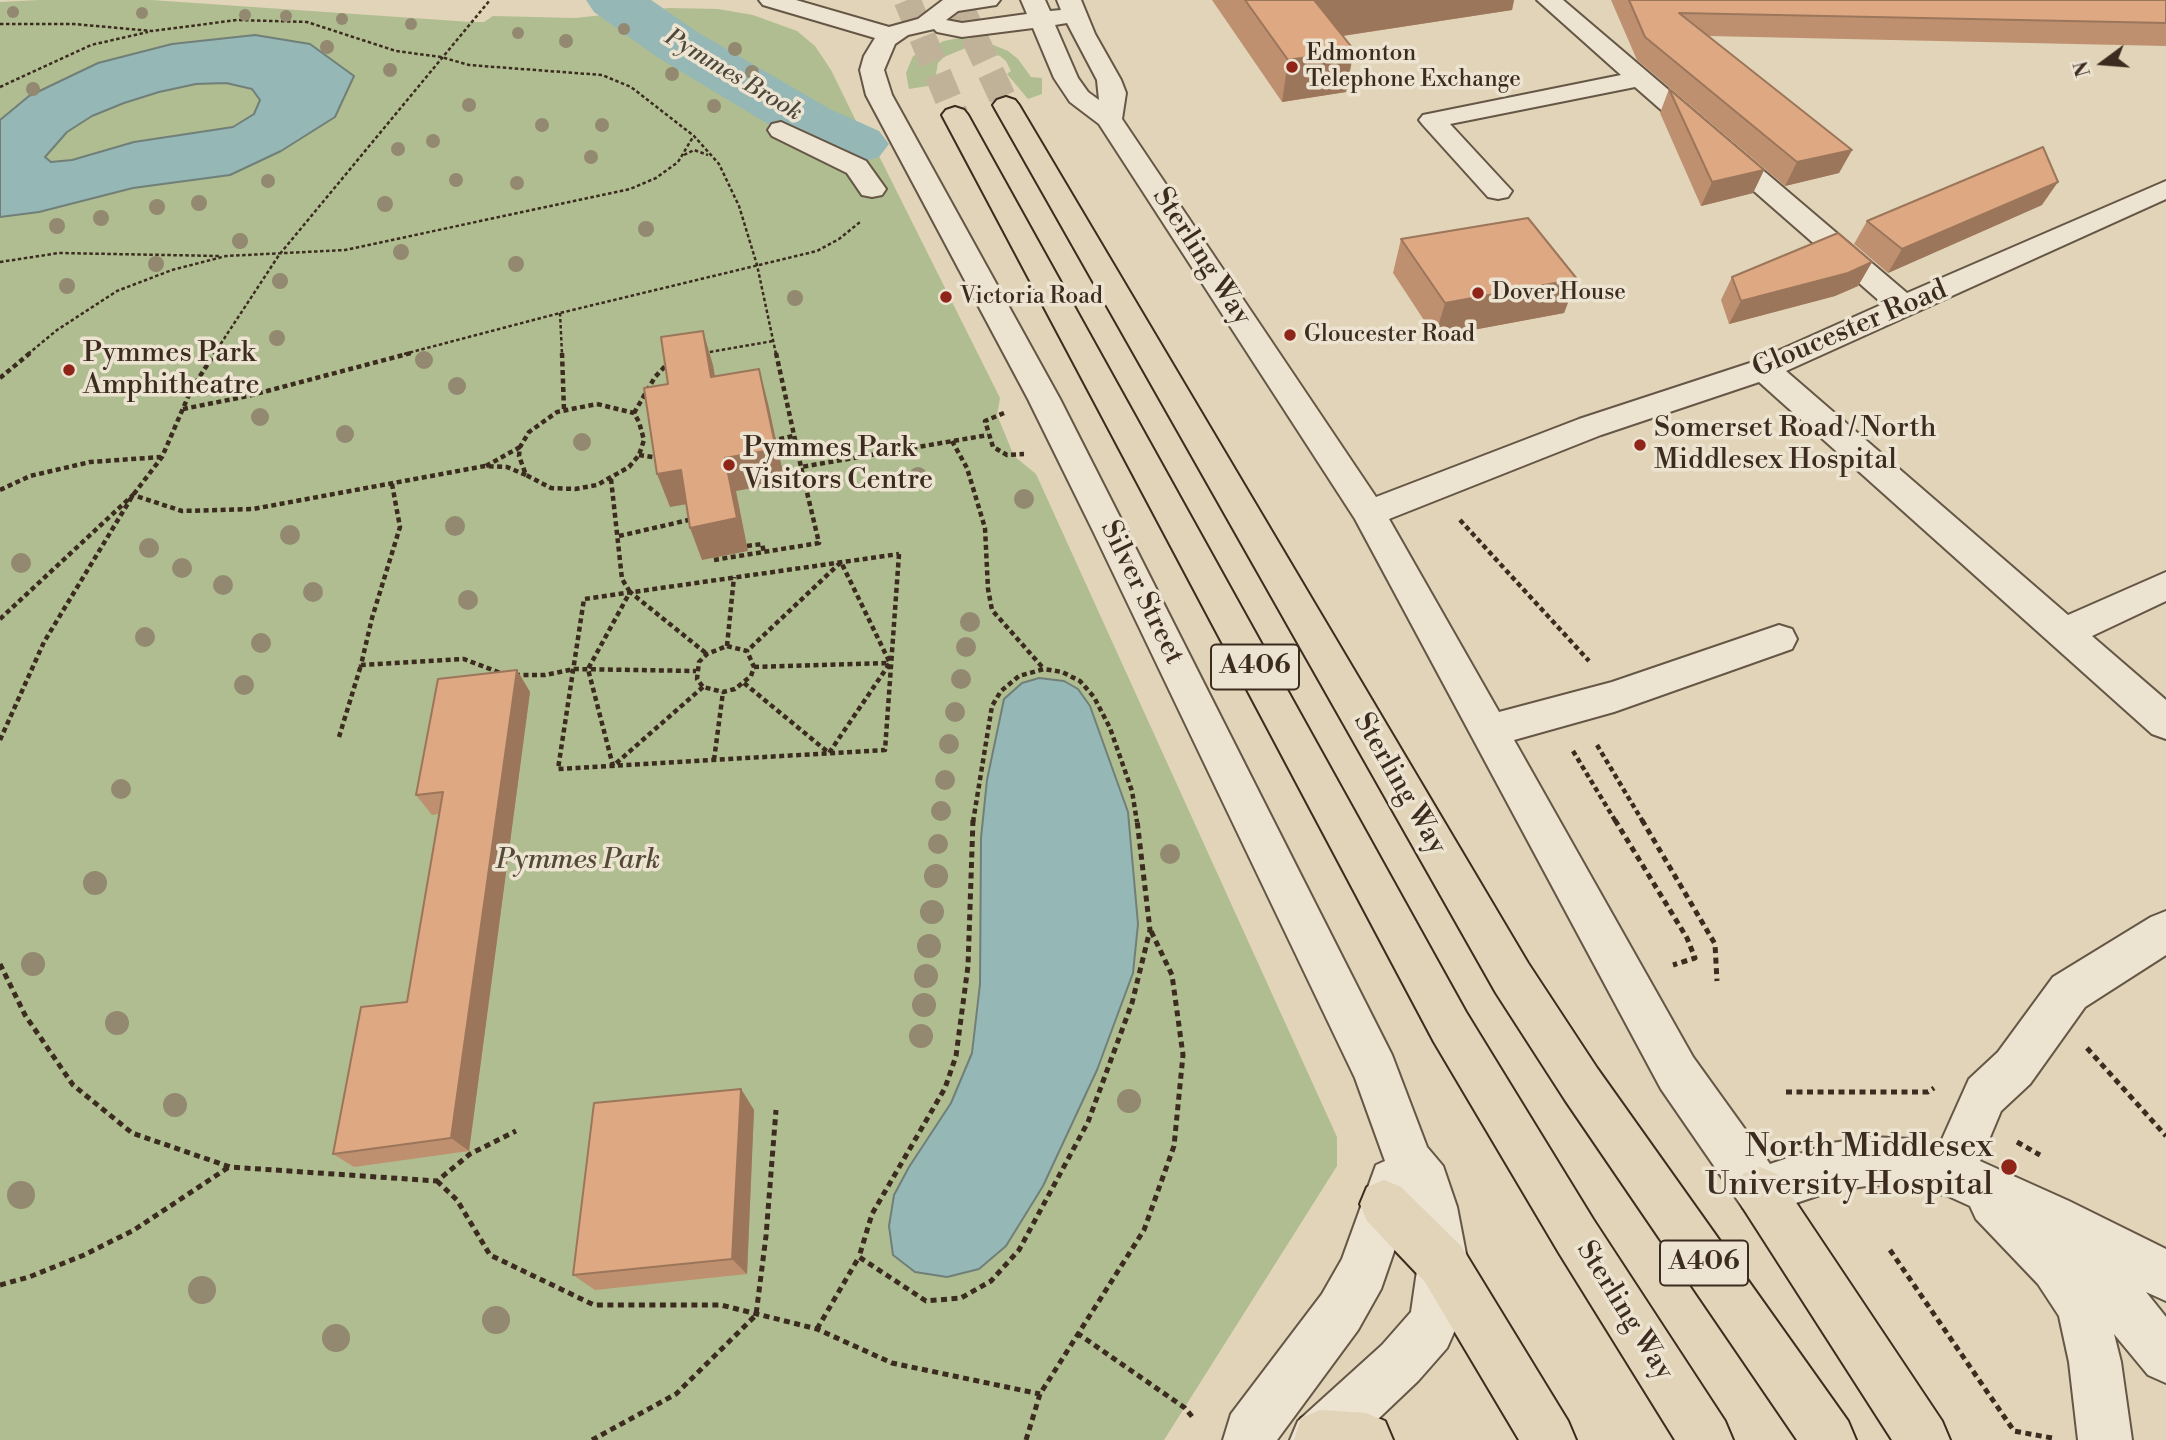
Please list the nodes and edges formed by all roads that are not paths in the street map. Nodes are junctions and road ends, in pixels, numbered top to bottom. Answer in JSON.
{"nodes":[{"id":1,"x":771,"y":0,"type":"edge"},
{"id":2,"x":988,"y":0,"type":"edge"},
{"id":3,"x":1549,"y":0,"type":"edge"},
{"id":4,"x":1072,"y":8,"type":"edge"},
{"id":5,"x":1036,"y":10,"type":"edge"},
{"id":6,"x":926,"y":24,"type":"junction"},
{"id":7,"x":891,"y":36,"type":"junction"},
{"id":8,"x":1638,"y":79,"type":"junction"},
{"id":9,"x":1006,"y":105,"type":"tunnel mouth"},
{"id":10,"x":955,"y":115,"type":"tunnel mouth"},
{"id":11,"x":1109,"y":118,"type":"junction"},
{"id":12,"x":781,"y":131,"type":"dead end"},
{"id":13,"x":872,"y":189,"type":"road end"},
{"id":14,"x":2166,"y":189,"type":"edge"},
{"id":15,"x":1498,"y":191,"type":"dead end"},
{"id":16,"x":1905,"y":307,"type":"junction"},
{"id":17,"x":1765,"y":369,"type":"junction"},
{"id":18,"x":1369,"y":513,"type":"junction"},
{"id":19,"x":2166,"y":586,"type":"edge"},
{"id":20,"x":2064,"y":632,"type":"junction"},
{"id":21,"x":1779,"y":639,"type":"dead end"},
{"id":22,"x":2166,"y":723,"type":"edge"},
{"id":23,"x":1488,"y":731,"type":"junction"},
{"id":24,"x":2166,"y":931,"type":"edge"},
{"id":25,"x":1409,"y":1162,"type":"junction"},
{"id":26,"x":1951,"y":1173,"type":"junction"},
{"id":27,"x":1760,"y":1191,"type":"junction"},
{"id":28,"x":1384,"y":1204,"type":"junction"},
{"id":29,"x":2052,"y":1218,"type":"junction"},
{"id":30,"x":1443,"y":1264,"type":"junction"},
{"id":31,"x":2166,"y":1276,"type":"edge"},
{"id":32,"x":2166,"y":1357,"type":"edge"},
{"id":33,"x":1334,"y":1439,"type":"edge"},
{"id":34,"x":1250,"y":1440,"type":"edge"},
{"id":35,"x":1549,"y":1440,"type":"edge"},
{"id":36,"x":1706,"y":1440,"type":"edge"},
{"id":37,"x":1829,"y":1440,"type":"edge"},
{"id":38,"x":1923,"y":1440,"type":"edge"},
{"id":39,"x":2105,"y":1440,"type":"edge"}],
"edges":[{"from":1,"to":7,"type":"street"},
{"from":2,"to":6,"type":"street"},
{"from":3,"to":8,"type":"street"},
{"from":4,"to":5,"type":"street"},
{"from":4,"to":11,"type":"street"},
{"from":5,"to":6,"type":"street"},
{"from":5,"to":11,"type":"street","name":"Sterling Way"},
{"from":6,"to":7,"type":"street"},
{"from":7,"to":25,"type":"street","name":"Silver Street"},
{"from":8,"to":15,"type":"street"},
{"from":8,"to":16,"type":"street"},
{"from":9,"to":37,"type":"highway","name":"Sterling Way","number":"A406"},
{"from":10,"to":36,"type":"highway","name":"Sterling Way","number":"A406"},
{"from":11,"to":18,"type":"street","name":"Sterling Way"},
{"from":12,"to":13,"type":"street"},
{"from":14,"to":16,"type":"street","name":"Gloucester Road"},
{"from":16,"to":17,"type":"street","name":"Gloucester Road"},
{"from":17,"to":18,"type":"street","name":"Gloucester Road"},
{"from":17,"to":20,"type":"street"},
{"from":18,"to":23,"type":"street","name":"Sterling Way"},
{"from":19,"to":20,"type":"street"},
{"from":20,"to":22,"type":"street"},
{"from":21,"to":23,"type":"street"},
{"from":23,"to":27,"type":"street","name":"Sterling Way"},
{"from":24,"to":26,"type":"street"},
{"from":25,"to":28,"type":"street"},
{"from":25,"to":30,"type":"street","name":"Silver Street"},
{"from":26,"to":27,"type":"street"},
{"from":26,"to":29,"type":"street"},
{"from":26,"to":39,"type":"street"},
{"from":27,"to":38,"type":"highway","number":"A406"},
{"from":28,"to":30,"type":"highway"},
{"from":28,"to":34,"type":"street"},
{"from":29,"to":31,"type":"street"},
{"from":29,"to":32,"type":"street"},
{"from":30,"to":33,"type":"street","name":"Silver Street"},
{"from":30,"to":35,"type":"highway"}]}
